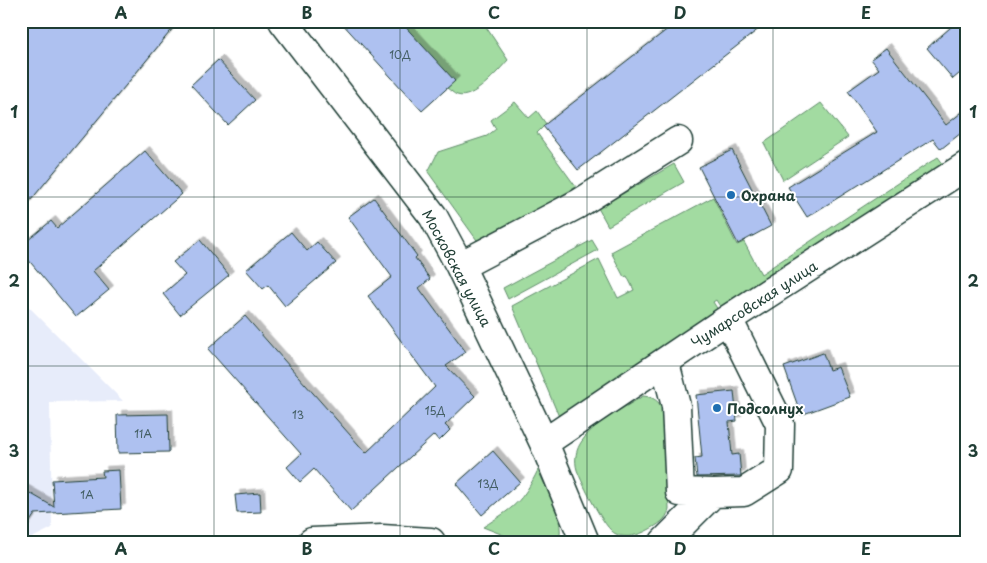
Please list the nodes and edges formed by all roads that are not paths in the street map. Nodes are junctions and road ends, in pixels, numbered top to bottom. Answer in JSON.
{"nodes":[{"id":1,"x":283,"y":21,"type":"edge"},
{"id":2,"x":678,"y":141,"type":"dead end"},
{"id":3,"x":966,"y":166,"type":"edge"},
{"id":4,"x":460,"y":266,"type":"junction"},
{"id":5,"x":728,"y":319,"type":"junction"},
{"id":6,"x":666,"y":363,"type":"junction"},
{"id":7,"x":544,"y":443,"type":"junction"},
{"id":8,"x":713,"y":493,"type":"junction"},
{"id":9,"x":312,"y":542,"type":"edge"},
{"id":10,"x":431,"y":542,"type":"edge"},
{"id":11,"x":586,"y":542,"type":"edge"},
{"id":12,"x":664,"y":542,"type":"edge"}],
"edges":[{"from":1,"to":4,"type":"street","name":"Московская улица"},
{"from":2,"to":4,"type":"street"},
{"from":3,"to":5,"type":"street","name":"Чумарсовская улица"},
{"from":4,"to":7,"type":"street","name":"Московская улица"},
{"from":5,"to":6,"type":"street","name":"Чумарсовская улица"},
{"from":5,"to":8,"type":"street"},
{"from":6,"to":7,"type":"street","name":"Чумарсовская улица"},
{"from":6,"to":8,"type":"street"},
{"from":7,"to":11,"type":"street","name":"Московская улица"},
{"from":8,"to":12,"type":"street"},
{"from":9,"to":10,"type":"street"}]}
